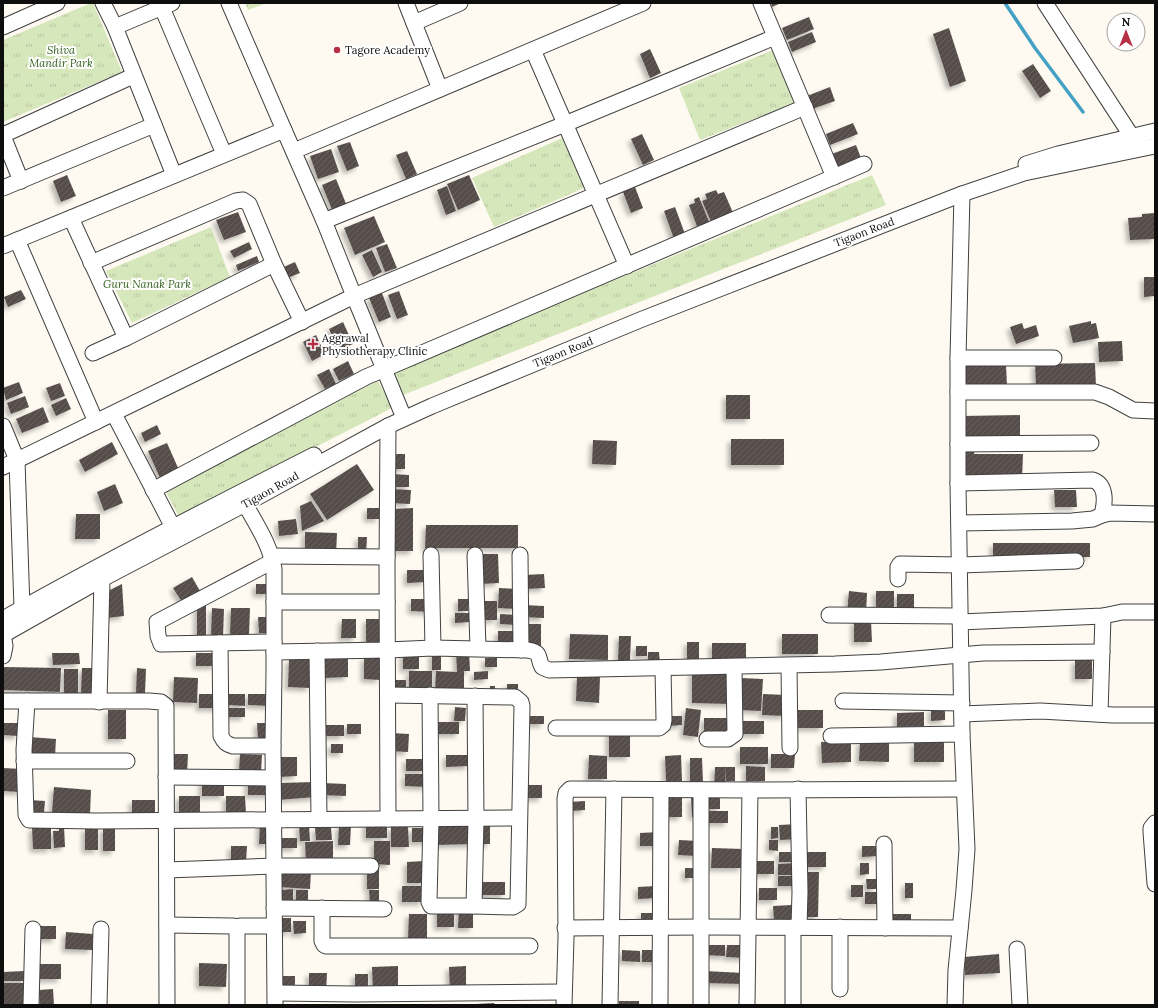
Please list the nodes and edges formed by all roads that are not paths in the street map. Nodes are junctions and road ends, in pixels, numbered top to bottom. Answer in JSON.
{"nodes":[{"id":1,"x":57,"y":3,"type":"edge"},
{"id":2,"x":103,"y":3,"type":"edge"},
{"id":3,"x":229,"y":3,"type":"edge"},
{"id":4,"x":406,"y":3,"type":"edge"},
{"id":5,"x":460,"y":3,"type":"edge"},
{"id":6,"x":643,"y":3,"type":"edge"},
{"id":7,"x":761,"y":3,"type":"edge"},
{"id":8,"x":1045,"y":3,"type":"edge"},
{"id":9,"x":164,"y":4,"type":"edge"},
{"id":10,"x":414,"y":23,"type":"junction"},
{"id":11,"x":3,"y":27,"type":"edge"},
{"id":12,"x":115,"y":28,"type":"junction"},
{"id":13,"x":775,"y":37,"type":"junction"},
{"id":14,"x":533,"y":50,"type":"junction"},
{"id":15,"x":134,"y":76,"type":"junction"},
{"id":16,"x":440,"y":89,"type":"junction"},
{"id":17,"x":805,"y":107,"type":"junction"},
{"id":18,"x":565,"y":124,"type":"junction"},
{"id":19,"x":154,"y":125,"type":"junction"},
{"id":20,"x":284,"y":130,"type":"junction"},
{"id":21,"x":1155,"y":131,"type":"edge"},
{"id":22,"x":3,"y":135,"type":"edge"},
{"id":23,"x":1130,"y":136,"type":"junction"},
{"id":24,"x":1148,"y":147,"type":"edge"},
{"id":25,"x":294,"y":150,"type":"junction"},
{"id":26,"x":224,"y":154,"type":"junction"},
{"id":27,"x":864,"y":164,"type":"dead end"},
{"id":28,"x":174,"y":175,"type":"junction"},
{"id":29,"x":834,"y":177,"type":"junction"},
{"id":30,"x":21,"y":181,"type":"junction"},
{"id":31,"x":3,"y":188,"type":"edge"},
{"id":32,"x":962,"y":194,"type":"junction"},
{"id":33,"x":596,"y":195,"type":"junction"},
{"id":34,"x":71,"y":218,"type":"junction"},
{"id":35,"x":324,"y":221,"type":"junction"},
{"id":36,"x":17,"y":240,"type":"junction"},
{"id":37,"x":3,"y":246,"type":"edge"},
{"id":38,"x":91,"y":263,"type":"junction"},
{"id":39,"x":274,"y":264,"type":"junction"},
{"id":40,"x":627,"y":266,"type":"junction"},
{"id":41,"x":354,"y":296,"type":"junction"},
{"id":42,"x":302,"y":322,"type":"junction"},
{"id":43,"x":126,"y":338,"type":"junction"},
{"id":44,"x":93,"y":353,"type":"dead end"},
{"id":45,"x":958,"y":358,"type":"junction"},
{"id":46,"x":1054,"y":358,"type":"dead end"},
{"id":47,"x":385,"y":369,"type":"junction"},
{"id":48,"x":958,"y":392,"type":"junction"},
{"id":49,"x":1155,"y":411,"type":"edge"},
{"id":50,"x":114,"y":414,"type":"junction"},
{"id":51,"x":402,"y":414,"type":"junction"},
{"id":52,"x":96,"y":422,"type":"junction"},
{"id":53,"x":3,"y":426,"type":"edge"},
{"id":54,"x":388,"y":426,"type":"junction"},
{"id":55,"x":1091,"y":443,"type":"dead end"},
{"id":56,"x":958,"y":444,"type":"junction"},
{"id":57,"x":17,"y":460,"type":"junction"},
{"id":58,"x":3,"y":467,"type":"edge"},
{"id":59,"x":958,"y":483,"type":"junction"},
{"id":60,"x":153,"y":490,"type":"junction"},
{"id":61,"x":245,"y":504,"type":"junction"},
{"id":62,"x":1155,"y":514,"type":"edge"},
{"id":63,"x":1102,"y":515,"type":"junction"},
{"id":64,"x":959,"y":523,"type":"junction"},
{"id":65,"x":176,"y":533,"type":"junction"},
{"id":66,"x":431,"y":555,"type":"dead end"},
{"id":67,"x":475,"y":555,"type":"dead end"},
{"id":68,"x":520,"y":555,"type":"dead end"},
{"id":69,"x":387,"y":557,"type":"junction"},
{"id":70,"x":272,"y":558,"type":"junction"},
{"id":71,"x":1076,"y":561,"type":"dead end"},
{"id":72,"x":960,"y":565,"type":"junction"},
{"id":73,"x":101,"y":572,"type":"junction"},
{"id":74,"x":898,"y":579,"type":"dead end"},
{"id":75,"x":274,"y":602,"type":"junction"},
{"id":76,"x":387,"y":602,"type":"junction"},
{"id":77,"x":22,"y":608,"type":"junction"},
{"id":78,"x":1155,"y":612,"type":"edge"},
{"id":79,"x":829,"y":615,"type":"dead end"},
{"id":80,"x":1103,"y":616,"type":"junction"},
{"id":81,"x":3,"y":619,"type":"edge"},
{"id":82,"x":960,"y":619,"type":"junction"},
{"id":83,"x":3,"y":635,"type":"edge"},
{"id":84,"x":220,"y":642,"type":"junction"},
{"id":85,"x":274,"y":647,"type":"junction"},
{"id":86,"x":433,"y":648,"type":"junction"},
{"id":87,"x":478,"y":648,"type":"junction"},
{"id":88,"x":387,"y":650,"type":"junction"},
{"id":89,"x":521,"y":650,"type":"junction"},
{"id":90,"x":317,"y":651,"type":"junction"},
{"id":91,"x":1102,"y":652,"type":"junction"},
{"id":92,"x":961,"y":655,"type":"junction"},
{"id":93,"x":3,"y":656,"type":"edge"},
{"id":94,"x":789,"y":666,"type":"junction"},
{"id":95,"x":734,"y":667,"type":"junction"},
{"id":96,"x":663,"y":668,"type":"junction"},
{"id":97,"x":388,"y":695,"type":"junction"},
{"id":98,"x":430,"y":695,"type":"junction"},
{"id":99,"x":475,"y":696,"type":"junction"},
{"id":100,"x":3,"y":701,"type":"edge"},
{"id":101,"x":27,"y":702,"type":"junction"},
{"id":102,"x":98,"y":702,"type":"junction"},
{"id":103,"x":843,"y":702,"type":"dead end"},
{"id":104,"x":962,"y":709,"type":"junction"},
{"id":105,"x":1100,"y":714,"type":"junction"},
{"id":106,"x":1155,"y":715,"type":"edge"},
{"id":107,"x":556,"y":728,"type":"dead end"},
{"id":108,"x":962,"y":734,"type":"junction"},
{"id":109,"x":831,"y":736,"type":"dead end"},
{"id":110,"x":707,"y":740,"type":"dead end"},
{"id":111,"x":273,"y":746,"type":"junction"},
{"id":112,"x":790,"y":748,"type":"dead end"},
{"id":113,"x":24,"y":761,"type":"junction"},
{"id":114,"x":127,"y":761,"type":"dead end"},
{"id":115,"x":166,"y":777,"type":"junction"},
{"id":116,"x":273,"y":778,"type":"junction"},
{"id":117,"x":614,"y":789,"type":"junction"},
{"id":118,"x":798,"y":789,"type":"junction"},
{"id":119,"x":964,"y":789,"type":"junction"},
{"id":120,"x":661,"y":790,"type":"junction"},
{"id":121,"x":701,"y":790,"type":"junction"},
{"id":122,"x":750,"y":790,"type":"junction"},
{"id":123,"x":519,"y":818,"type":"junction"},
{"id":124,"x":319,"y":819,"type":"junction"},
{"id":125,"x":388,"y":819,"type":"junction"},
{"id":126,"x":431,"y":819,"type":"junction"},
{"id":127,"x":476,"y":819,"type":"junction"},
{"id":128,"x":166,"y":820,"type":"junction"},
{"id":129,"x":274,"y":820,"type":"junction"},
{"id":130,"x":1155,"y":823,"type":"edge"},
{"id":131,"x":884,"y":844,"type":"dead end"},
{"id":132,"x":274,"y":866,"type":"junction"},
{"id":133,"x":371,"y":866,"type":"dead end"},
{"id":134,"x":167,"y":870,"type":"junction"},
{"id":135,"x":1155,"y":884,"type":"edge"},
{"id":136,"x":474,"y":906,"type":"junction"},
{"id":137,"x":274,"y":908,"type":"junction"},
{"id":138,"x":322,"y":908,"type":"junction"},
{"id":139,"x":384,"y":909,"type":"dead end"},
{"id":140,"x":167,"y":925,"type":"junction"},
{"id":141,"x":274,"y":926,"type":"junction"},
{"id":142,"x":238,"y":927,"type":"junction"},
{"id":143,"x":702,"y":927,"type":"junction"},
{"id":144,"x":749,"y":927,"type":"junction"},
{"id":145,"x":796,"y":927,"type":"junction"},
{"id":146,"x":840,"y":927,"type":"junction"},
{"id":147,"x":565,"y":928,"type":"junction"},
{"id":148,"x":611,"y":928,"type":"junction"},
{"id":149,"x":660,"y":928,"type":"junction"},
{"id":150,"x":885,"y":928,"type":"junction"},
{"id":151,"x":960,"y":928,"type":"junction"},
{"id":152,"x":33,"y":929,"type":"dead end"},
{"id":153,"x":101,"y":929,"type":"dead end"},
{"id":154,"x":530,"y":946,"type":"dead end"},
{"id":155,"x":1017,"y":949,"type":"dead end"},
{"id":156,"x":840,"y":989,"type":"dead end"},
{"id":157,"x":275,"y":999,"type":"edge"},
{"id":158,"x":563,"y":999,"type":"edge"},
{"id":159,"x":31,"y":1005,"type":"edge"},
{"id":160,"x":99,"y":1005,"type":"edge"},
{"id":161,"x":167,"y":1005,"type":"edge"},
{"id":162,"x":237,"y":1005,"type":"edge"},
{"id":163,"x":610,"y":1005,"type":"edge"},
{"id":164,"x":660,"y":1005,"type":"edge"},
{"id":165,"x":701,"y":1005,"type":"edge"},
{"id":166,"x":747,"y":1005,"type":"edge"},
{"id":167,"x":793,"y":1005,"type":"edge"},
{"id":168,"x":955,"y":1005,"type":"edge"},
{"id":169,"x":1020,"y":1005,"type":"edge"}],
"edges":[{"from":1,"to":11,"type":"street"},
{"from":2,"to":12,"type":"street"},
{"from":3,"to":20,"type":"street"},
{"from":4,"to":10,"type":"street"},
{"from":5,"to":10,"type":"street"},
{"from":6,"to":14,"type":"street"},
{"from":7,"to":13,"type":"street"},
{"from":8,"to":23,"type":"street"},
{"from":9,"to":12,"type":"street"},
{"from":9,"to":26,"type":"street"},
{"from":10,"to":16,"type":"street"},
{"from":12,"to":15,"type":"street"},
{"from":13,"to":17,"type":"street"},
{"from":13,"to":18,"type":"street"},
{"from":14,"to":16,"type":"street"},
{"from":14,"to":18,"type":"street"},
{"from":15,"to":19,"type":"street"},
{"from":15,"to":22,"type":"street"},
{"from":16,"to":25,"type":"street"},
{"from":17,"to":29,"type":"street"},
{"from":17,"to":33,"type":"street"},
{"from":18,"to":33,"type":"street"},
{"from":18,"to":35,"type":"street"},
{"from":19,"to":28,"type":"street"},
{"from":19,"to":30,"type":"street"},
{"from":20,"to":25,"type":"street"},
{"from":20,"to":26,"type":"street"},
{"from":21,"to":23,"type":"street"},
{"from":22,"to":30,"type":"street"},
{"from":23,"to":24,"type":"street"},
{"from":23,"to":51,"type":"street"},
{"from":24,"to":32,"type":"street","name":"Tigaon Road"},
{"from":25,"to":35,"type":"street"},
{"from":26,"to":28,"type":"street"},
{"from":27,"to":29,"type":"street"},
{"from":28,"to":34,"type":"street"},
{"from":29,"to":40,"type":"street"},
{"from":30,"to":31,"type":"street"},
{"from":32,"to":45,"type":"street"},
{"from":32,"to":51,"type":"street","name":"Tigaon Road"},
{"from":33,"to":40,"type":"street"},
{"from":33,"to":41,"type":"street"},
{"from":34,"to":36,"type":"street"},
{"from":34,"to":38,"type":"street"},
{"from":35,"to":41,"type":"street"},
{"from":36,"to":37,"type":"street"},
{"from":36,"to":52,"type":"street"},
{"from":38,"to":39,"type":"street"},
{"from":38,"to":43,"type":"street"},
{"from":39,"to":42,"type":"street"},
{"from":39,"to":43,"type":"street"},
{"from":40,"to":47,"type":"street"},
{"from":41,"to":42,"type":"street"},
{"from":41,"to":47,"type":"street"},
{"from":42,"to":50,"type":"street"},
{"from":43,"to":44,"type":"street"},
{"from":45,"to":46,"type":"street"},
{"from":45,"to":48,"type":"street"},
{"from":47,"to":51,"type":"street"},
{"from":47,"to":60,"type":"street"},
{"from":48,"to":49,"type":"street"},
{"from":48,"to":56,"type":"street"},
{"from":50,"to":52,"type":"street"},
{"from":50,"to":60,"type":"street"},
{"from":51,"to":54,"type":"street","name":"Tigaon Road"},
{"from":51,"to":65,"type":"street"},
{"from":52,"to":57,"type":"street"},
{"from":53,"to":57,"type":"street"},
{"from":54,"to":61,"type":"street","name":"Tigaon Road"},
{"from":54,"to":69,"type":"street"},
{"from":55,"to":56,"type":"street"},
{"from":56,"to":59,"type":"street"},
{"from":57,"to":58,"type":"street"},
{"from":57,"to":77,"type":"street"},
{"from":59,"to":63,"type":"street"},
{"from":59,"to":64,"type":"street"},
{"from":60,"to":65,"type":"street"},
{"from":61,"to":65,"type":"street","name":"Tigaon Road"},
{"from":61,"to":70,"type":"street"},
{"from":62,"to":63,"type":"street"},
{"from":63,"to":64,"type":"street"},
{"from":64,"to":72,"type":"street"},
{"from":65,"to":73,"type":"street","name":"Tigaon Road"},
{"from":66,"to":86,"type":"street"},
{"from":67,"to":87,"type":"street"},
{"from":68,"to":89,"type":"street"},
{"from":69,"to":70,"type":"street"},
{"from":69,"to":76,"type":"street"},
{"from":70,"to":75,"type":"street"},
{"from":70,"to":84,"type":"street"},
{"from":71,"to":72,"type":"street"},
{"from":72,"to":74,"type":"street"},
{"from":72,"to":82,"type":"street"},
{"from":73,"to":77,"type":"street"},
{"from":73,"to":83,"type":"street","name":"Tigaon Road"},
{"from":73,"to":102,"type":"street"},
{"from":75,"to":76,"type":"street"},
{"from":75,"to":85,"type":"street"},
{"from":76,"to":88,"type":"street"},
{"from":77,"to":81,"type":"street"},
{"from":78,"to":80,"type":"street"},
{"from":79,"to":82,"type":"street"},
{"from":80,"to":82,"type":"street"},
{"from":80,"to":91,"type":"street"},
{"from":82,"to":92,"type":"street"},
{"from":83,"to":93,"type":"street"},
{"from":84,"to":85,"type":"street"},
{"from":84,"to":111,"type":"street"},
{"from":85,"to":90,"type":"street"},
{"from":85,"to":111,"type":"street"},
{"from":86,"to":87,"type":"street"},
{"from":86,"to":88,"type":"street"},
{"from":87,"to":89,"type":"street"},
{"from":88,"to":90,"type":"street"},
{"from":88,"to":97,"type":"street"},
{"from":89,"to":96,"type":"street"},
{"from":90,"to":124,"type":"street"},
{"from":91,"to":92,"type":"street"},
{"from":91,"to":105,"type":"street"},
{"from":92,"to":94,"type":"street"},
{"from":92,"to":104,"type":"street"},
{"from":94,"to":95,"type":"street"},
{"from":94,"to":112,"type":"street"},
{"from":95,"to":96,"type":"street"},
{"from":95,"to":110,"type":"street"},
{"from":96,"to":107,"type":"street"},
{"from":97,"to":98,"type":"street"},
{"from":97,"to":125,"type":"street"},
{"from":98,"to":99,"type":"street"},
{"from":98,"to":126,"type":"street"},
{"from":99,"to":123,"type":"street"},
{"from":99,"to":127,"type":"street"},
{"from":100,"to":101,"type":"street"},
{"from":101,"to":102,"type":"street"},
{"from":101,"to":113,"type":"street"},
{"from":102,"to":115,"type":"street"},
{"from":103,"to":104,"type":"street"},
{"from":104,"to":105,"type":"street"},
{"from":104,"to":108,"type":"street"},
{"from":105,"to":106,"type":"street"},
{"from":108,"to":109,"type":"street"},
{"from":108,"to":119,"type":"street"},
{"from":111,"to":116,"type":"street"},
{"from":113,"to":114,"type":"street"},
{"from":113,"to":128,"type":"street"},
{"from":115,"to":116,"type":"street"},
{"from":115,"to":128,"type":"street"},
{"from":116,"to":129,"type":"street"},
{"from":117,"to":120,"type":"street"},
{"from":117,"to":147,"type":"street"},
{"from":117,"to":148,"type":"street"},
{"from":118,"to":119,"type":"street"},
{"from":118,"to":122,"type":"street"},
{"from":118,"to":145,"type":"street"},
{"from":119,"to":151,"type":"street"},
{"from":120,"to":121,"type":"street"},
{"from":120,"to":149,"type":"street"},
{"from":121,"to":122,"type":"street"},
{"from":121,"to":143,"type":"street"},
{"from":122,"to":144,"type":"street"},
{"from":123,"to":127,"type":"street"},
{"from":123,"to":136,"type":"street"},
{"from":124,"to":125,"type":"street"},
{"from":124,"to":129,"type":"street"},
{"from":125,"to":126,"type":"street"},
{"from":126,"to":127,"type":"street"},
{"from":126,"to":136,"type":"street"},
{"from":127,"to":136,"type":"street"},
{"from":128,"to":129,"type":"street"},
{"from":128,"to":134,"type":"street"},
{"from":129,"to":132,"type":"street"},
{"from":130,"to":135,"type":"street"},
{"from":131,"to":150,"type":"street"},
{"from":132,"to":133,"type":"street"},
{"from":132,"to":134,"type":"street"},
{"from":132,"to":137,"type":"street"},
{"from":134,"to":140,"type":"street"},
{"from":137,"to":138,"type":"street"},
{"from":137,"to":141,"type":"street"},
{"from":138,"to":139,"type":"street"},
{"from":138,"to":154,"type":"street"},
{"from":140,"to":142,"type":"street"},
{"from":140,"to":161,"type":"street"},
{"from":141,"to":142,"type":"street"},
{"from":141,"to":157,"type":"street"},
{"from":142,"to":162,"type":"street"},
{"from":143,"to":144,"type":"street"},
{"from":143,"to":149,"type":"street"},
{"from":143,"to":165,"type":"street"},
{"from":144,"to":145,"type":"street"},
{"from":144,"to":166,"type":"street"},
{"from":145,"to":146,"type":"street"},
{"from":145,"to":167,"type":"street"},
{"from":146,"to":150,"type":"street"},
{"from":146,"to":156,"type":"street"},
{"from":147,"to":148,"type":"street"},
{"from":147,"to":158,"type":"street"},
{"from":148,"to":149,"type":"street"},
{"from":148,"to":163,"type":"street"},
{"from":149,"to":164,"type":"street"},
{"from":150,"to":151,"type":"street"},
{"from":151,"to":168,"type":"street"},
{"from":152,"to":159,"type":"street"},
{"from":153,"to":160,"type":"street"},
{"from":155,"to":169,"type":"street"},
{"from":157,"to":158,"type":"street"}]}
